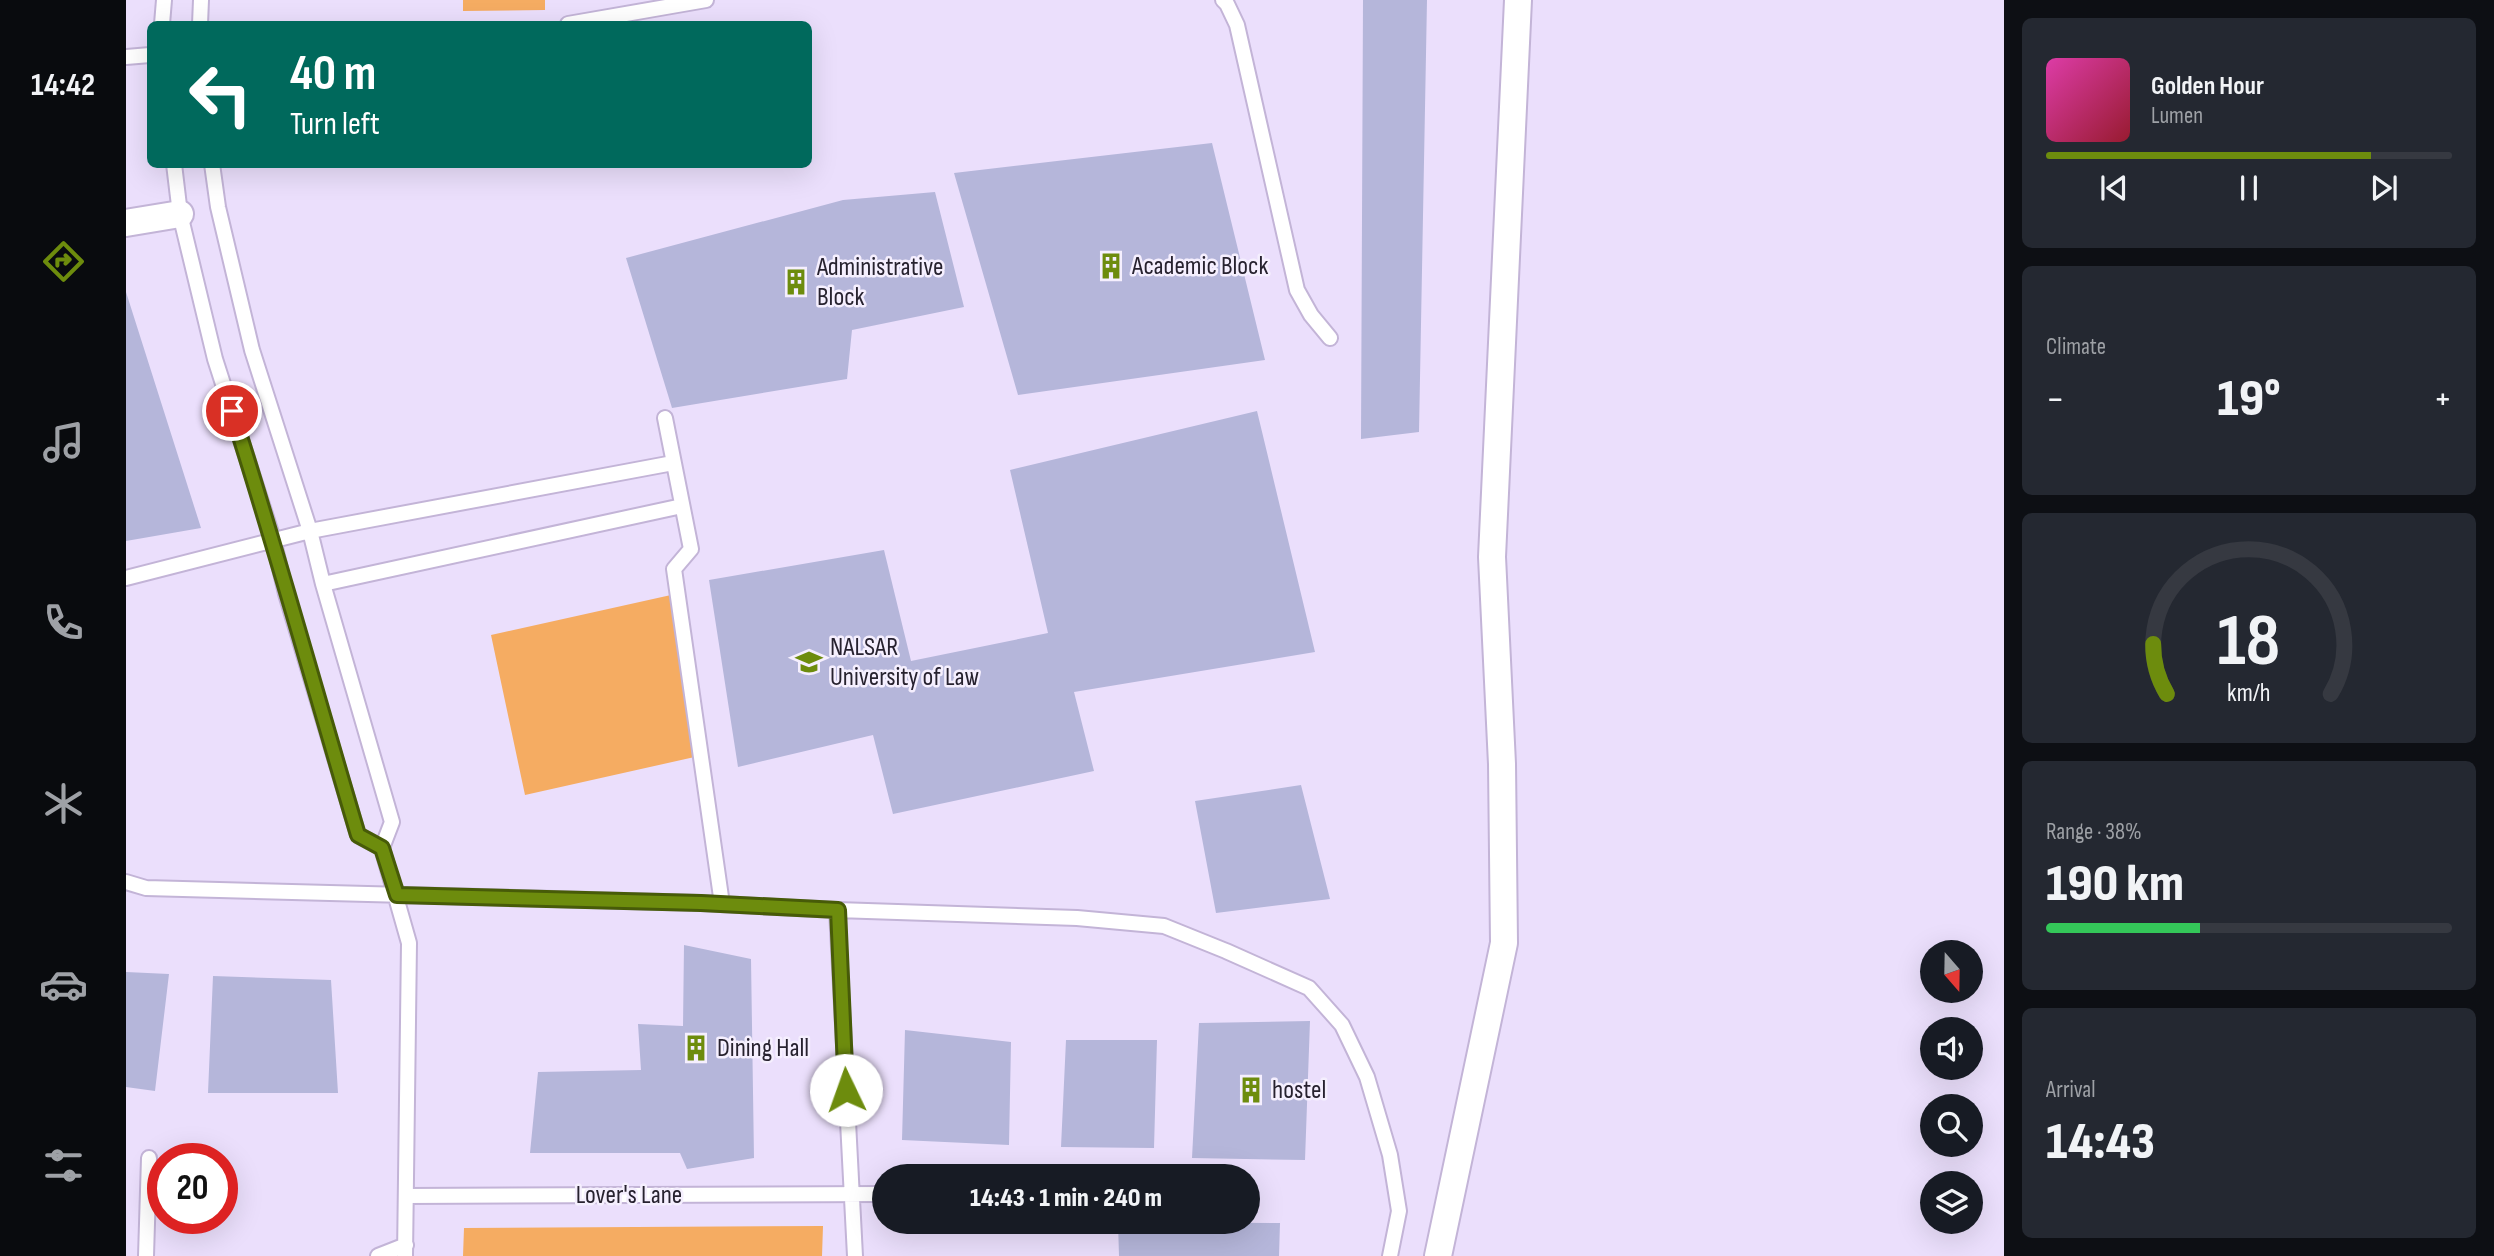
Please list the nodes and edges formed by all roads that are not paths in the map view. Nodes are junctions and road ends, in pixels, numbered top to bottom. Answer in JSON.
{"nodes":[{"id":1,"x":164,"y":0,"type":"edge"},
{"id":2,"x":201,"y":0,"type":"edge"},
{"id":3,"x":706,"y":0,"type":"edge"},
{"id":4,"x":1223,"y":0,"type":"edge"},
{"id":5,"x":1518,"y":0,"type":"edge"},
{"id":6,"x":162,"y":21,"type":"edge"},
{"id":7,"x":200,"y":21,"type":"edge"},
{"id":8,"x":585,"y":21,"type":"edge"},
{"id":9,"x":147,"y":55,"type":"edge"},
{"id":10,"x":126,"y":57,"type":"edge"},
{"id":11,"x":174,"y":168,"type":"edge"},
{"id":12,"x":213,"y":168,"type":"edge"},
{"id":13,"x":180,"y":214,"type":"junction"},
{"id":14,"x":126,"y":223,"type":"edge"},
{"id":15,"x":1330,"y":338,"type":"dead end"},
{"id":16,"x":665,"y":418,"type":"dead end"},
{"id":17,"x":673,"y":463,"type":"junction"},
{"id":18,"x":682,"y":506,"type":"junction"},
{"id":19,"x":310,"y":531,"type":"junction"},
{"id":20,"x":273,"y":539,"type":"junction"},
{"id":21,"x":126,"y":578,"type":"edge"},
{"id":22,"x":323,"y":584,"type":"junction"},
{"id":23,"x":382,"y":848,"type":"junction"},
{"id":24,"x":126,"y":882,"type":"edge"},
{"id":25,"x":397,"y":895,"type":"junction"},
{"id":26,"x":722,"y":904,"type":"junction"},
{"id":27,"x":838,"y":910,"type":"junction"},
{"id":28,"x":852,"y":1193,"type":"junction"},
{"id":29,"x":872,"y":1194,"type":"edge"},
{"id":30,"x":406,"y":1196,"type":"junction"},
{"id":31,"x":147,"y":1223,"type":"edge"},
{"id":32,"x":405,"y":1250,"type":"edge"},
{"id":33,"x":146,"y":1256,"type":"edge"},
{"id":34,"x":378,"y":1256,"type":"edge"},
{"id":35,"x":855,"y":1256,"type":"edge"},
{"id":36,"x":1390,"y":1256,"type":"edge"},
{"id":37,"x":1438,"y":1256,"type":"edge"}],
"edges":[{"from":1,"to":6,"type":"lane"},
{"from":2,"to":7,"type":"lane"},
{"from":3,"to":8,"type":"lane"},
{"from":4,"to":15,"type":"lane"},
{"from":5,"to":37,"type":"street"},
{"from":9,"to":10,"type":"lane"},
{"from":11,"to":13,"type":"lane"},
{"from":12,"to":19,"type":"lane"},
{"from":13,"to":14,"type":"street"},
{"from":13,"to":20,"type":"lane"},
{"from":16,"to":17,"type":"lane"},
{"from":17,"to":18,"type":"lane"},
{"from":17,"to":19,"type":"lane"},
{"from":18,"to":22,"type":"lane"},
{"from":18,"to":26,"type":"lane"},
{"from":19,"to":20,"type":"lane"},
{"from":19,"to":22,"type":"lane"},
{"from":20,"to":21,"type":"lane"},
{"from":20,"to":23,"type":"lane"},
{"from":22,"to":23,"type":"lane"},
{"from":23,"to":25,"type":"lane"},
{"from":24,"to":25,"type":"lane"},
{"from":25,"to":26,"type":"lane"},
{"from":25,"to":30,"type":"lane"},
{"from":26,"to":27,"type":"lane"},
{"from":27,"to":28,"type":"lane"},
{"from":27,"to":36,"type":"lane"},
{"from":28,"to":29,"type":"lane","name":"Lover's Lane"},
{"from":28,"to":30,"type":"lane","name":"Lover's Lane"},
{"from":28,"to":35,"type":"lane"},
{"from":30,"to":32,"type":"lane"},
{"from":31,"to":33,"type":"lane"},
{"from":32,"to":34,"type":"lane"}]}
